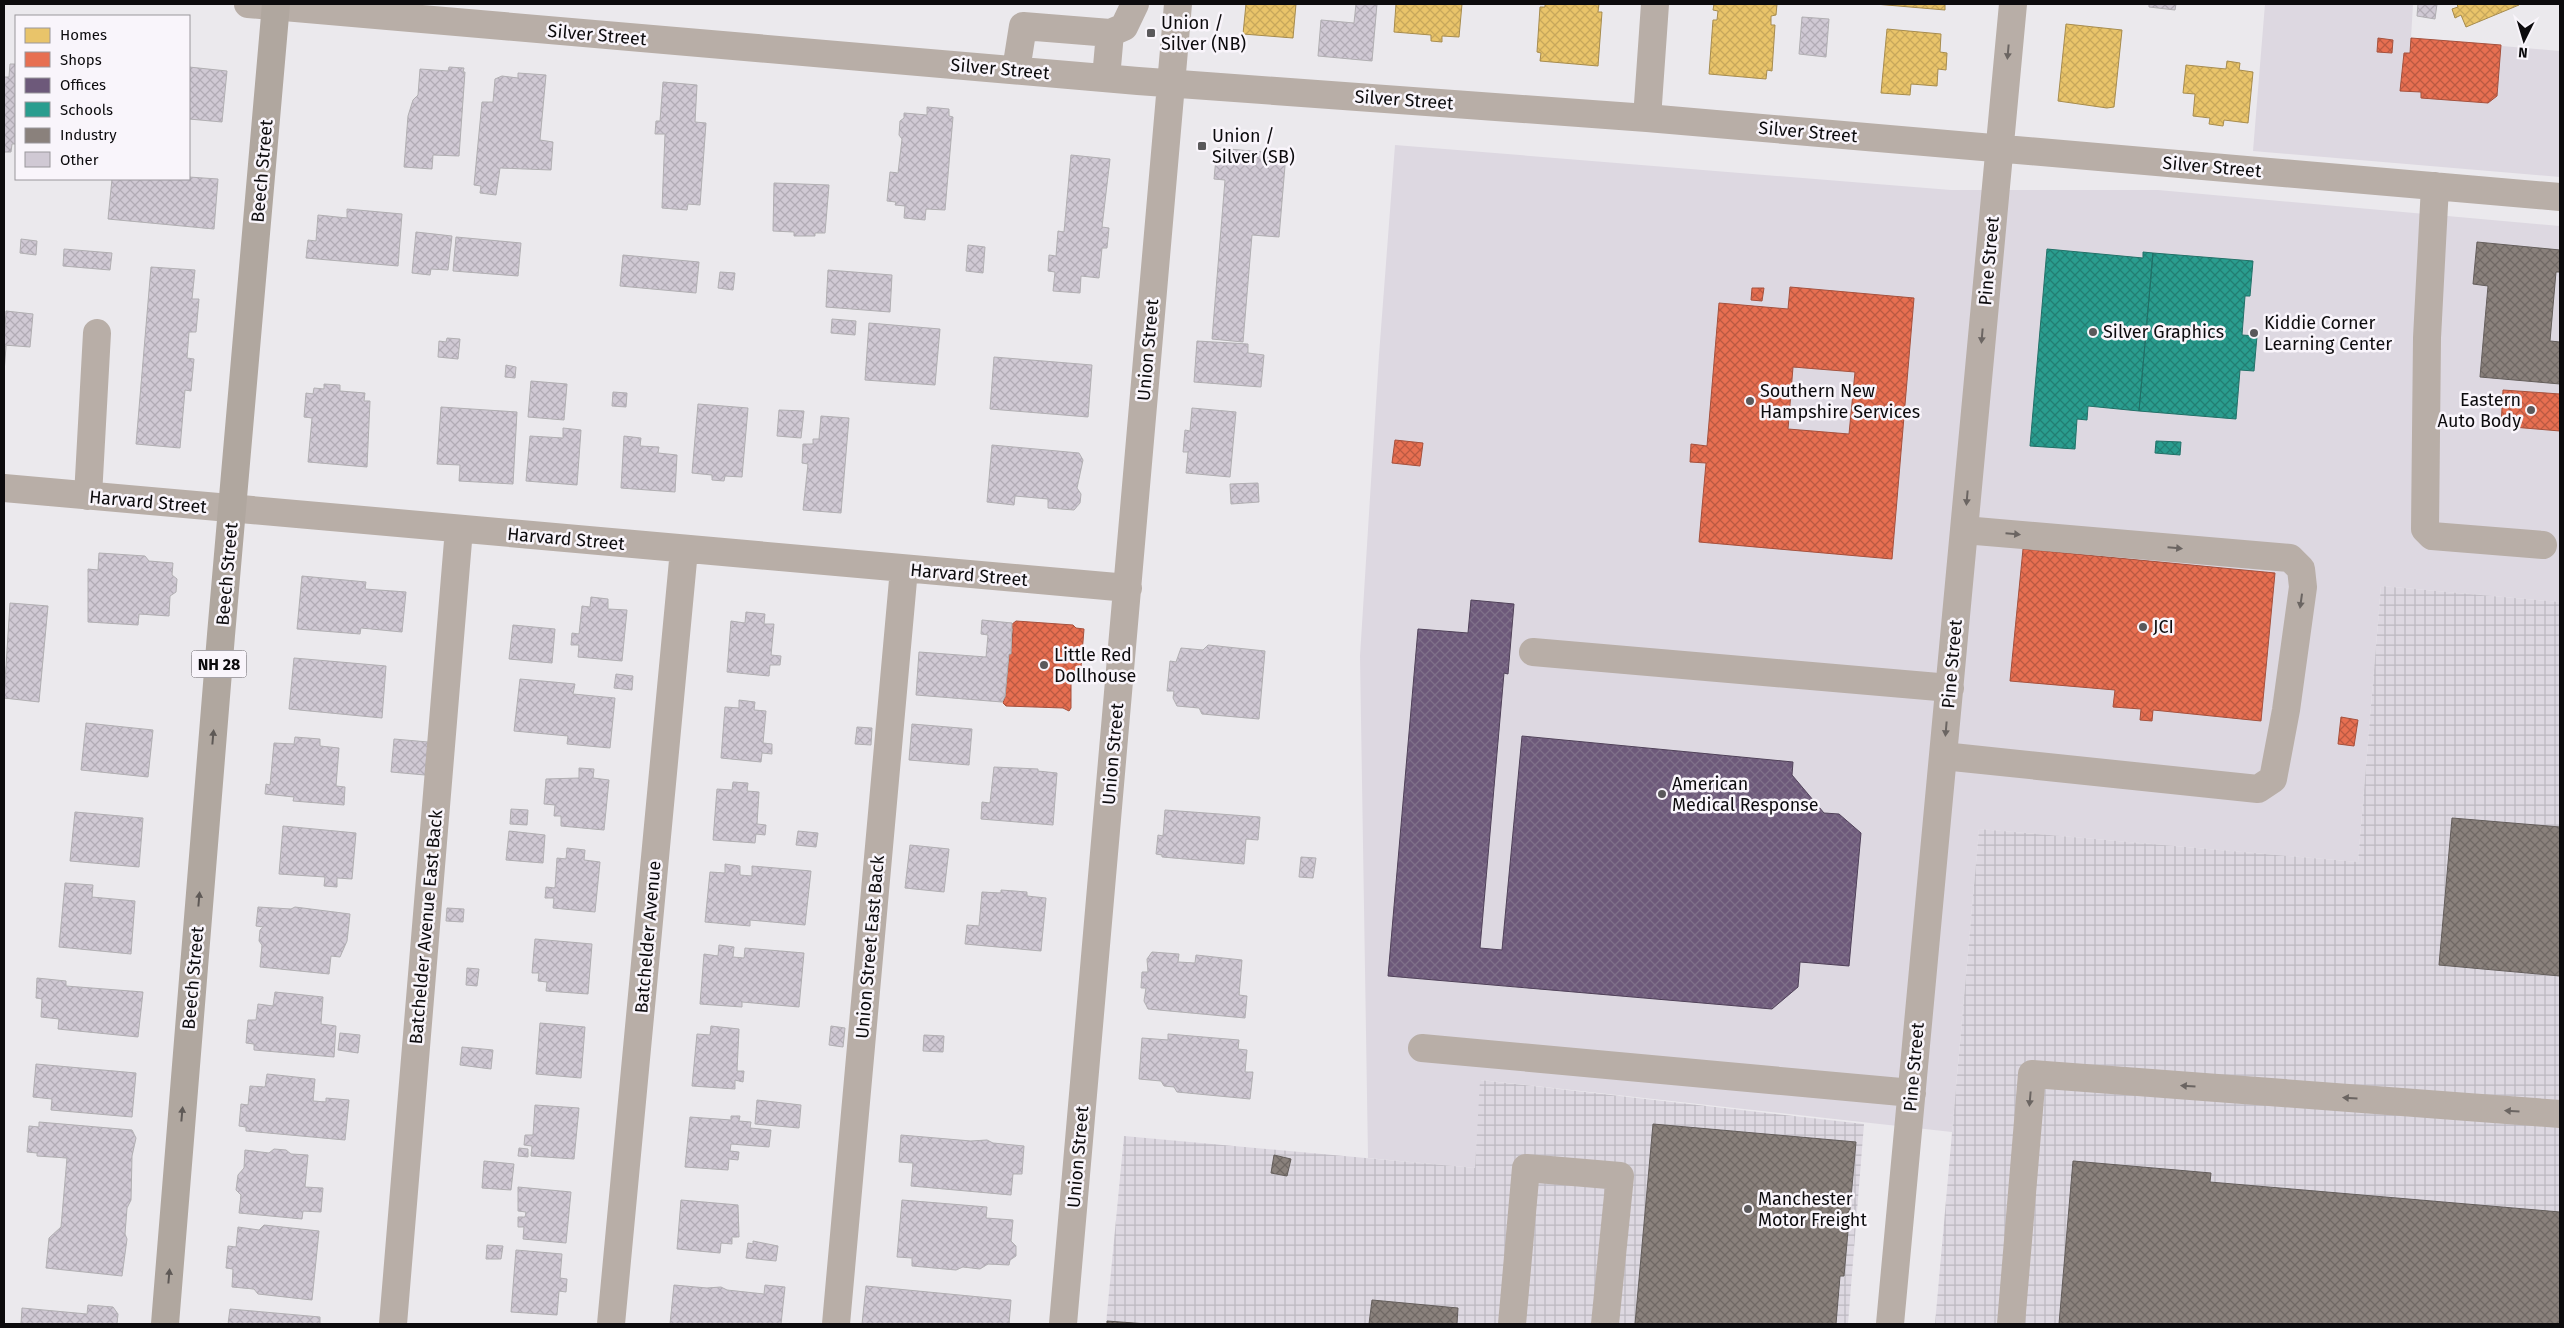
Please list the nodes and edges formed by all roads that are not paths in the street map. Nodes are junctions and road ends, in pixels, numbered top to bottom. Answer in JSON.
{"nodes":[{"id":1,"x":248,"y":4,"type":"edge"},
{"id":2,"x":1134,"y":4,"type":"edge"},
{"id":3,"x":1178,"y":4,"type":"edge"},
{"id":4,"x":1655,"y":4,"type":"edge"},
{"id":5,"x":2013,"y":4,"type":"edge"},
{"id":6,"x":276,"y":5,"type":"edge"},
{"id":7,"x":1110,"y":33,"type":"junction"},
{"id":8,"x":1016,"y":70,"type":"junction"},
{"id":9,"x":1106,"y":78,"type":"junction"},
{"id":10,"x":1171,"y":83,"type":"junction"},
{"id":11,"x":1647,"y":118,"type":"junction"},
{"id":12,"x":2000,"y":148,"type":"junction"},
{"id":13,"x":2436,"y":186,"type":"junction"},
{"id":14,"x":2560,"y":197,"type":"edge"},
{"id":15,"x":98,"y":333,"type":"dead end"},
{"id":16,"x":4,"y":488,"type":"edge"},
{"id":17,"x":88,"y":496,"type":"junction"},
{"id":18,"x":233,"y":509,"type":"junction"},
{"id":19,"x":459,"y":529,"type":"junction"},
{"id":20,"x":1964,"y":530,"type":"junction"},
{"id":21,"x":2543,"y":545,"type":"dead end"},
{"id":22,"x":684,"y":550,"type":"junction"},
{"id":23,"x":904,"y":569,"type":"junction"},
{"id":24,"x":1128,"y":588,"type":"junction"},
{"id":25,"x":1533,"y":652,"type":"dead end"},
{"id":26,"x":1950,"y":688,"type":"junction"},
{"id":27,"x":1943,"y":756,"type":"junction"},
{"id":28,"x":1422,"y":1048,"type":"dead end"},
{"id":29,"x":1912,"y":1093,"type":"junction"},
{"id":30,"x":2560,"y":1114,"type":"edge"},
{"id":31,"x":165,"y":1324,"type":"edge"},
{"id":32,"x":393,"y":1324,"type":"edge"},
{"id":33,"x":611,"y":1324,"type":"edge"},
{"id":34,"x":836,"y":1324,"type":"edge"},
{"id":35,"x":1063,"y":1324,"type":"edge"},
{"id":36,"x":1512,"y":1324,"type":"edge"},
{"id":37,"x":1605,"y":1324,"type":"edge"},
{"id":38,"x":1890,"y":1324,"type":"edge"},
{"id":39,"x":2011,"y":1324,"type":"edge"}],
"edges":[{"from":1,"to":6,"type":"street","name":"Silver Street"},
{"from":2,"to":7,"type":"street"},
{"from":3,"to":10,"type":"street","name":"Union Street"},
{"from":4,"to":11,"type":"street"},
{"from":5,"to":12,"type":"street","name":"Pine Street","one_way":true},
{"from":6,"to":8,"type":"street","name":"Silver Street"},
{"from":6,"to":18,"type":"main road","name":"Beech Street","number":"NH 28"},
{"from":7,"to":8,"type":"street"},
{"from":7,"to":9,"type":"street"},
{"from":8,"to":9,"type":"street","name":"Silver Street"},
{"from":9,"to":10,"type":"street","name":"Silver Street"},
{"from":10,"to":11,"type":"street","name":"Silver Street"},
{"from":10,"to":24,"type":"street","name":"Union Street"},
{"from":11,"to":12,"type":"street","name":"Silver Street"},
{"from":12,"to":13,"type":"street","name":"Silver Street"},
{"from":12,"to":20,"type":"street","name":"Pine Street","one_way":true},
{"from":13,"to":14,"type":"street","name":"Silver Street"},
{"from":13,"to":21,"type":"street"},
{"from":15,"to":17,"type":"street"},
{"from":16,"to":17,"type":"street","name":"Harvard Street"},
{"from":17,"to":18,"type":"street","name":"Harvard Street"},
{"from":18,"to":19,"type":"street","name":"Harvard Street"},
{"from":31,"to":18,"type":"main road","name":"Beech Street","number":"NH 28","one_way":true},
{"from":19,"to":22,"type":"street","name":"Harvard Street"},
{"from":19,"to":32,"type":"street","name":"Batchelder Avenue East Back"},
{"from":20,"to":26,"type":"street","name":"Pine Street"},
{"from":20,"to":27,"type":"street","one_way":true},
{"from":22,"to":23,"type":"street","name":"Harvard Street"},
{"from":22,"to":33,"type":"street","name":"Batchelder Avenue"},
{"from":23,"to":24,"type":"street","name":"Harvard Street"},
{"from":23,"to":34,"type":"street","name":"Union Street East Back"},
{"from":24,"to":35,"type":"street","name":"Union Street"},
{"from":25,"to":26,"type":"street"},
{"from":26,"to":27,"type":"street","name":"Pine Street","one_way":true},
{"from":27,"to":29,"type":"street","name":"Pine Street"},
{"from":28,"to":29,"type":"street"},
{"from":29,"to":38,"type":"street","name":"Pine Street"},
{"from":30,"to":39,"type":"street","one_way":true},
{"from":36,"to":37,"type":"street"}]}
